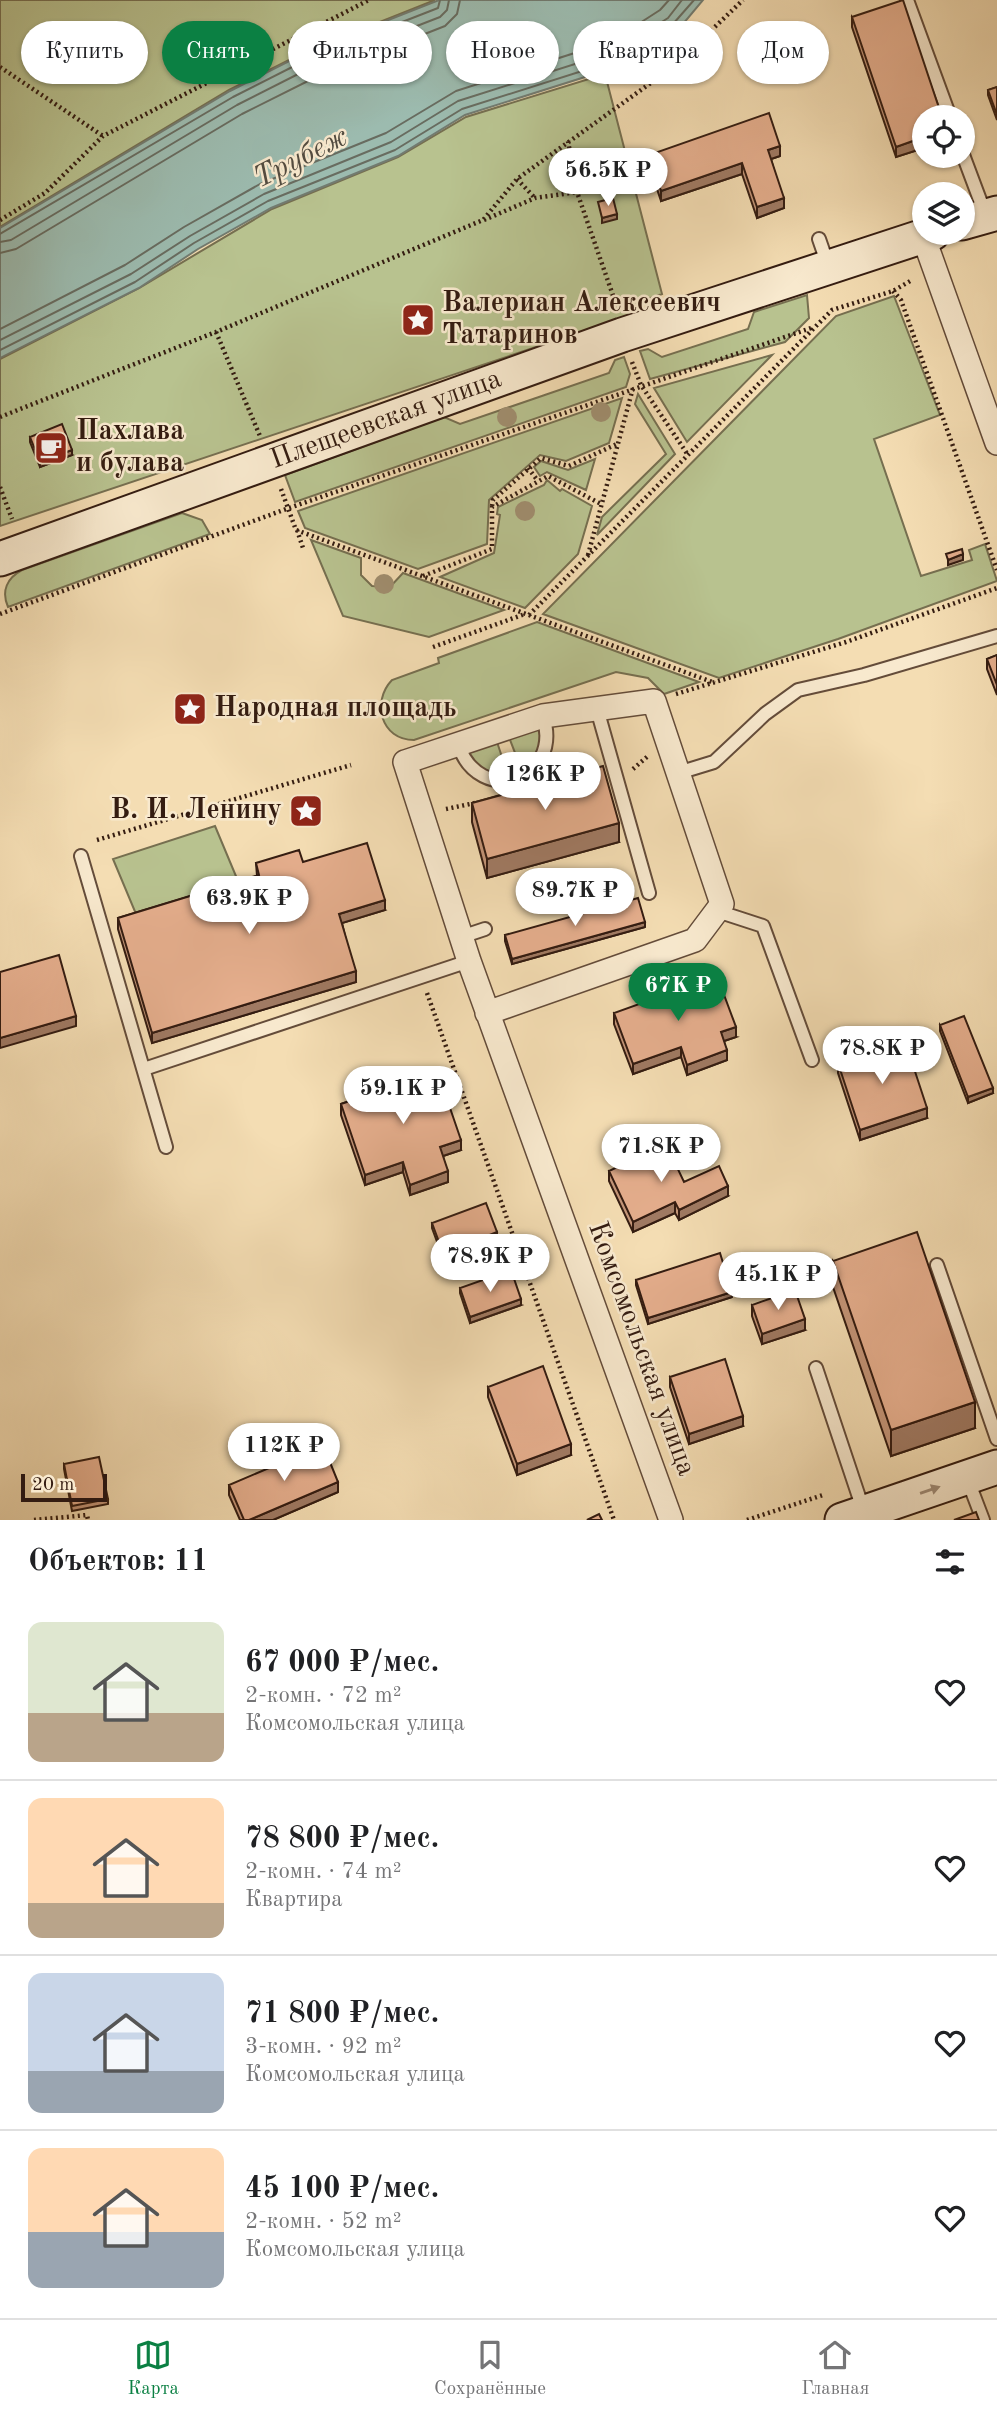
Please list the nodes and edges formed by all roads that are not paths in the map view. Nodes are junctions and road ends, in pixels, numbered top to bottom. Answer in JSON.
{"nodes":[{"id":1,"x":907,"y":0,"type":"edge"},
{"id":2,"x":946,"y":105,"type":"edge"},
{"id":3,"x":967,"y":168,"type":"edge"},
{"id":4,"x":982,"y":217,"type":"edge"},
{"id":5,"x":930,"y":245,"type":"edge"},
{"id":6,"x":997,"y":443,"type":"edge"},
{"id":7,"x":0,"y":559,"type":"edge"},
{"id":8,"x":997,"y":636,"type":"edge"},
{"id":9,"x":597,"y":709,"type":"junction"},
{"id":10,"x":543,"y":716,"type":"junction"},
{"id":11,"x":458,"y":744,"type":"junction"},
{"id":12,"x":678,"y":773,"type":"junction"},
{"id":13,"x":81,"y":856,"type":"dead end"},
{"id":14,"x":649,"y":893,"type":"dead end"},
{"id":15,"x":717,"y":911,"type":"junction"},
{"id":16,"x":485,"y":929,"type":"dead end"},
{"id":17,"x":461,"y":937,"type":"junction"},
{"id":18,"x":469,"y":961,"type":"junction"},
{"id":19,"x":487,"y":1013,"type":"junction"},
{"id":20,"x":812,"y":1060,"type":"dead end"},
{"id":21,"x":144,"y":1069,"type":"junction"},
{"id":22,"x":166,"y":1147,"type":"dead end"},
{"id":23,"x":937,"y":1265,"type":"dead end"},
{"id":24,"x":816,"y":1368,"type":"dead end"},
{"id":25,"x":997,"y":1439,"type":"edge"},
{"id":26,"x":982,"y":1473,"type":"edge"},
{"id":27,"x":853,"y":1516,"type":"edge"},
{"id":28,"x":671,"y":1520,"type":"edge"},
{"id":29,"x":983,"y":1520,"type":"edge"}],
"edges":[{"from":1,"to":2,"type":"lane"},
{"from":3,"to":4,"type":"lane"},
{"from":5,"to":6,"type":"street"},
{"from":5,"to":7,"type":"street","name":"Плещеевская улица"},
{"from":8,"to":12,"type":"lane"},
{"from":9,"to":10,"type":"street"},
{"from":9,"to":12,"type":"street"},
{"from":9,"to":14,"type":"lane"},
{"from":10,"to":11,"type":"street"},
{"from":10,"to":11,"type":"lane"},
{"from":11,"to":17,"type":"street","name":"Комсомольская улица"},
{"from":12,"to":15,"type":"street"},
{"from":13,"to":21,"type":"lane"},
{"from":15,"to":19,"type":"street"},
{"from":15,"to":20,"type":"lane"},
{"from":16,"to":17,"type":"lane"},
{"from":17,"to":18,"type":"street","name":"Комсомольская улица"},
{"from":18,"to":19,"type":"street","name":"Комсомольская улица"},
{"from":18,"to":21,"type":"lane"},
{"from":19,"to":28,"type":"street","name":"Комсомольская улица"},
{"from":21,"to":22,"type":"lane"},
{"from":23,"to":25,"type":"lane"},
{"from":24,"to":27,"type":"lane"},
{"from":27,"to":26,"type":"street","one_way":true},
{"from":26,"to":29,"type":"lane"}]}
